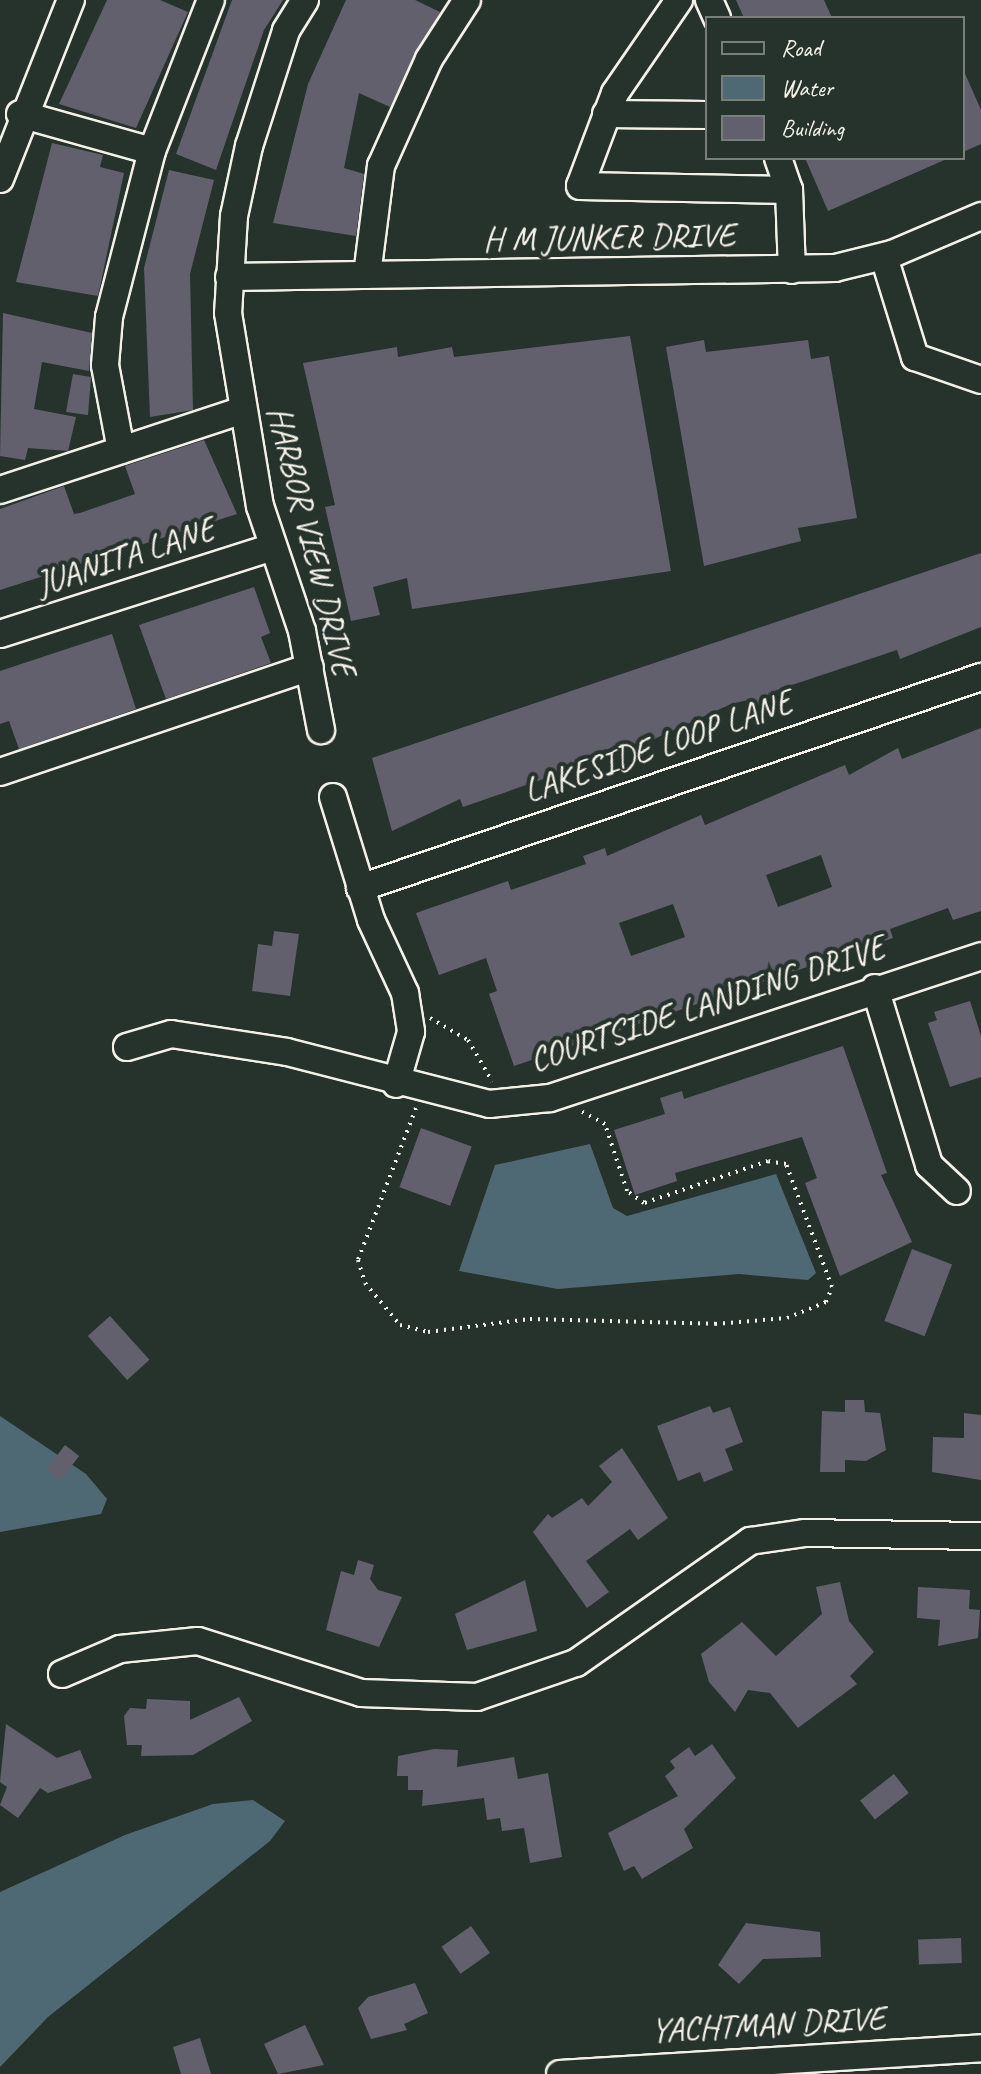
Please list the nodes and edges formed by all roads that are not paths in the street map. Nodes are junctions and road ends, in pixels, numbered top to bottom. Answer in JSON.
{"nodes":[{"id":1,"x":71,"y":0,"type":"edge"},
{"id":2,"x":211,"y":0,"type":"edge"},
{"id":3,"x":305,"y":0,"type":"edge"},
{"id":4,"x":467,"y":0,"type":"edge"},
{"id":5,"x":679,"y":0,"type":"edge"},
{"id":6,"x":20,"y":114,"type":"junction"},
{"id":7,"x":606,"y":114,"type":"junction"},
{"id":8,"x":705,"y":115,"type":"edge"},
{"id":9,"x":152,"y":151,"type":"junction"},
{"id":10,"x":779,"y":160,"type":"edge"},
{"id":11,"x":0,"y":179,"type":"edge"},
{"id":12,"x":789,"y":190,"type":"junction"},
{"id":13,"x":981,"y":216,"type":"edge"},
{"id":14,"x":884,"y":257,"type":"junction"},
{"id":15,"x":792,"y":270,"type":"junction"},
{"id":16,"x":367,"y":275,"type":"junction"},
{"id":17,"x":229,"y":277,"type":"junction"},
{"id":18,"x":981,"y":380,"type":"edge"},
{"id":19,"x":240,"y":411,"type":"junction"},
{"id":20,"x":121,"y":450,"type":"junction"},
{"id":21,"x":0,"y":490,"type":"edge"},
{"id":22,"x":272,"y":547,"type":"junction"},
{"id":23,"x":0,"y":634,"type":"edge"},
{"id":24,"x":310,"y":667,"type":"junction"},
{"id":25,"x":981,"y":677,"type":"edge"},
{"id":26,"x":321,"y":730,"type":"dead end"},
{"id":27,"x":0,"y":772,"type":"edge"},
{"id":28,"x":333,"y":797,"type":"dead end"},
{"id":29,"x":360,"y":888,"type":"junction"},
{"id":30,"x":981,"y":956,"type":"edge"},
{"id":31,"x":875,"y":988,"type":"junction"},
{"id":32,"x":127,"y":1047,"type":"dead end"},
{"id":33,"x":396,"y":1084,"type":"junction"},
{"id":34,"x":957,"y":1191,"type":"dead end"},
{"id":35,"x":981,"y":1536,"type":"edge"},
{"id":36,"x":62,"y":1674,"type":"dead end"},
{"id":37,"x":981,"y":2048,"type":"edge"},
{"id":38,"x":560,"y":2074,"type":"edge"}],
"edges":[{"from":1,"to":6,"type":"street"},
{"from":2,"to":9,"type":"street"},
{"from":3,"to":17,"type":"street","name":"HARBOR VIEW DRIVE"},
{"from":4,"to":16,"type":"street"},
{"from":5,"to":7,"type":"street"},
{"from":6,"to":9,"type":"street"},
{"from":6,"to":11,"type":"street"},
{"from":7,"to":8,"type":"street"},
{"from":7,"to":12,"type":"street"},
{"from":9,"to":20,"type":"street"},
{"from":10,"to":12,"type":"street"},
{"from":12,"to":15,"type":"street"},
{"from":13,"to":14,"type":"street","name":"H M JUNKER DRIVE"},
{"from":14,"to":15,"type":"street","name":"H M JUNKER DRIVE"},
{"from":14,"to":18,"type":"street"},
{"from":15,"to":16,"type":"street","name":"H M JUNKER DRIVE"},
{"from":16,"to":17,"type":"street","name":"H M JUNKER DRIVE"},
{"from":17,"to":19,"type":"street","name":"HARBOR VIEW DRIVE"},
{"from":19,"to":20,"type":"street"},
{"from":19,"to":22,"type":"street","name":"HARBOR VIEW DRIVE"},
{"from":20,"to":21,"type":"street"},
{"from":22,"to":23,"type":"street","name":"JUANITA LANE"},
{"from":22,"to":24,"type":"street","name":"HARBOR VIEW DRIVE"},
{"from":24,"to":26,"type":"street","name":"HARBOR VIEW DRIVE"},
{"from":24,"to":27,"type":"street"},
{"from":25,"to":29,"type":"street","name":"LAKESIDE LOOP LANE"},
{"from":28,"to":29,"type":"street"},
{"from":29,"to":33,"type":"street"},
{"from":30,"to":31,"type":"street","name":"COURTSIDE LANDING DRIVE"},
{"from":31,"to":33,"type":"street","name":"COURTSIDE LANDING DRIVE"},
{"from":31,"to":34,"type":"street"},
{"from":32,"to":33,"type":"street","name":"COURTSIDE LANDING DRIVE"},
{"from":35,"to":36,"type":"street"},
{"from":37,"to":38,"type":"street","name":"YACHTMAN DRIVE"}]}
